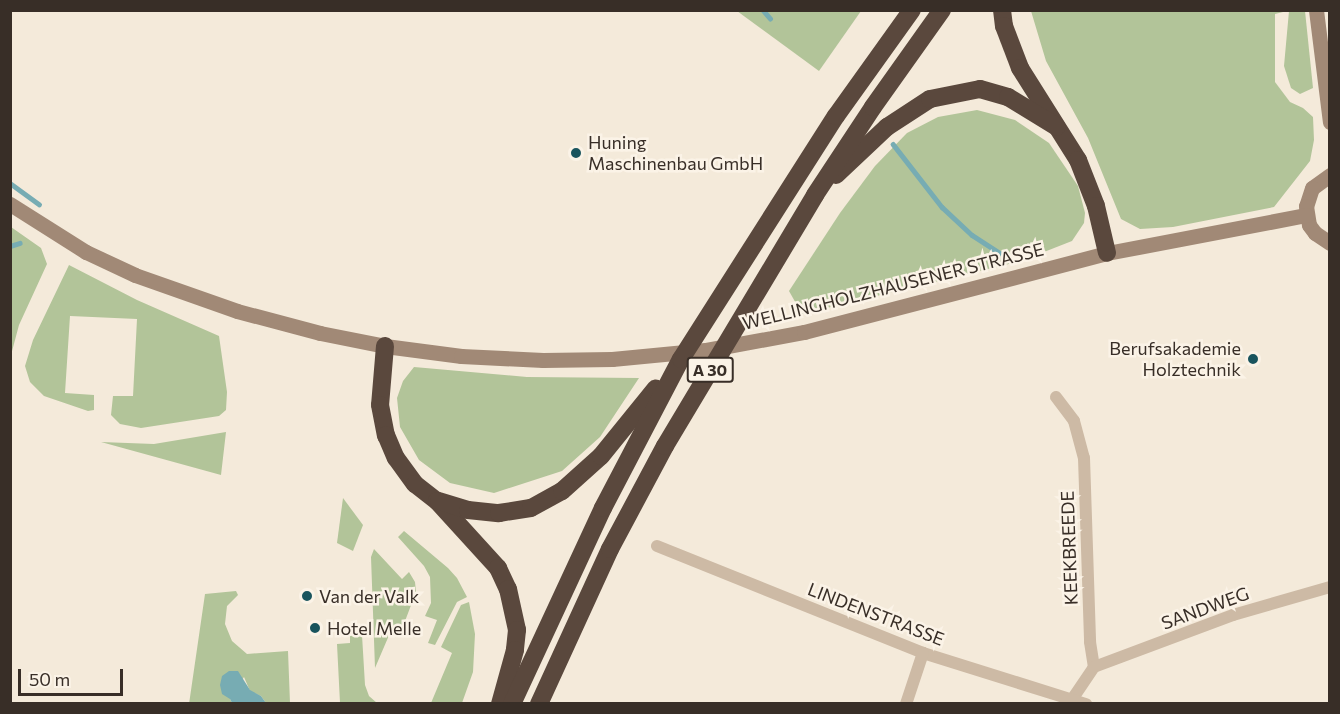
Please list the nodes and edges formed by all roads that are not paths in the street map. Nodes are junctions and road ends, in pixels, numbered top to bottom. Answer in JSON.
{"nodes":[{"id":1,"x":912,"y":10,"type":"edge"},
{"id":2,"x":942,"y":10,"type":"edge"},
{"id":3,"x":1002,"y":10,"type":"edge"},
{"id":4,"x":1316,"y":10,"type":"edge"},
{"id":5,"x":1329,"y":122,"type":"edge"},
{"id":6,"x":1057,"y":127,"type":"junction"},
{"id":7,"x":1329,"y":176,"type":"edge"},
{"id":8,"x":815,"y":195,"type":"junction"},
{"id":9,"x":10,"y":204,"type":"edge"},
{"id":10,"x":1306,"y":215,"type":"junction"},
{"id":11,"x":1329,"y":243,"type":"edge"},
{"id":12,"x":1107,"y":253,"type":"junction"},
{"id":13,"x":385,"y":346,"type":"junction"},
{"id":14,"x":681,"y":358,"type":"junction"},
{"id":15,"x":1056,"y":398,"type":"dead end"},
{"id":16,"x":437,"y":501,"type":"junction"},
{"id":17,"x":657,"y":546,"type":"dead end"},
{"id":18,"x":1329,"y":587,"type":"edge"},
{"id":19,"x":923,"y":653,"type":"junction"},
{"id":20,"x":1094,"y":667,"type":"junction"},
{"id":21,"x":1073,"y":698,"type":"junction"},
{"id":22,"x":500,"y":704,"type":"edge"},
{"id":23,"x":512,"y":704,"type":"edge"},
{"id":24,"x":539,"y":704,"type":"edge"},
{"id":25,"x":906,"y":704,"type":"edge"},
{"id":26,"x":1086,"y":704,"type":"edge"}],
"edges":[{"from":1,"to":14,"type":"highway","number":"A 30"},
{"from":2,"to":8,"type":"highway","number":"A 30"},
{"from":3,"to":6,"type":"highway"},
{"from":4,"to":5,"type":"main road"},
{"from":6,"to":8,"type":"highway"},
{"from":6,"to":12,"type":"highway"},
{"from":7,"to":10,"type":"main road"},
{"from":8,"to":24,"type":"highway","number":"A 30"},
{"from":9,"to":13,"type":"main road","name":"WELLINGHOLZHAUSENER STRASSE"},
{"from":10,"to":11,"type":"main road"},
{"from":10,"to":12,"type":"main road","name":"WELLINGHOLZHAUSENER STRASSE"},
{"from":12,"to":13,"type":"main road","name":"WELLINGHOLZHAUSENER STRASSE"},
{"from":13,"to":16,"type":"highway"},
{"from":14,"to":16,"type":"highway"},
{"from":14,"to":23,"type":"highway","number":"A 30"},
{"from":15,"to":20,"type":"street","name":"KEEKBREEDE"},
{"from":16,"to":22,"type":"highway"},
{"from":17,"to":19,"type":"street","name":"LINDENSTRASSE"},
{"from":18,"to":20,"type":"street","name":"SANDWEG"},
{"from":19,"to":21,"type":"street","name":"LINDENSTRASSE"},
{"from":19,"to":25,"type":"street"},
{"from":20,"to":21,"type":"street"},
{"from":21,"to":26,"type":"street","name":"LINDENSTRASSE"}]}
